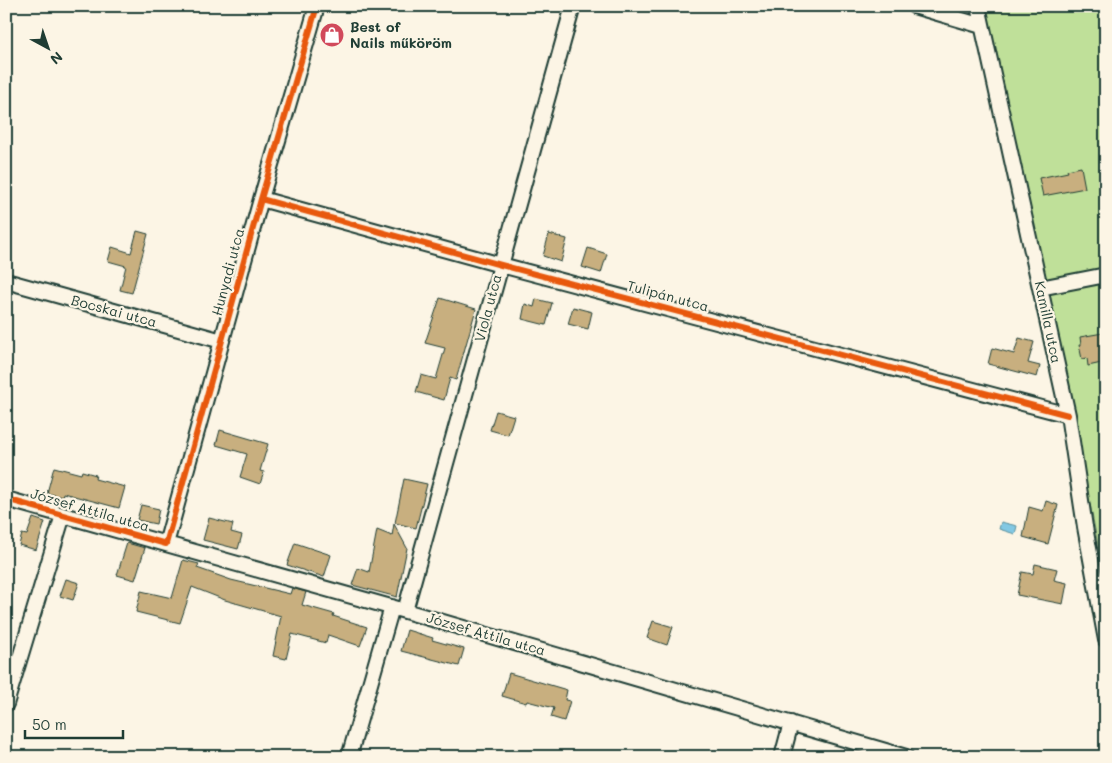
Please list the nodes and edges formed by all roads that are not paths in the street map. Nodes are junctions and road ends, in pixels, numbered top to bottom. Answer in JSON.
{"nodes":[{"id":1,"x":316,"y":6,"type":"edge"},
{"id":2,"x":573,"y":6,"type":"edge"},
{"id":3,"x":914,"y":6,"type":"edge"},
{"id":4,"x":978,"y":6,"type":"edge"},
{"id":5,"x":982,"y":26,"type":"junction"},
{"id":6,"x":261,"y":199,"type":"junction"},
{"id":7,"x":500,"y":265,"type":"junction"},
{"id":8,"x":1106,"y":275,"type":"edge"},
{"id":9,"x":6,"y":281,"type":"edge"},
{"id":10,"x":1040,"y":288,"type":"junction"},
{"id":11,"x":222,"y":341,"type":"junction"},
{"id":12,"x":1068,"y":416,"type":"junction"},
{"id":13,"x":6,"y":499,"type":"edge"},
{"id":14,"x":63,"y":515,"type":"junction"},
{"id":15,"x":166,"y":544,"type":"junction"},
{"id":16,"x":399,"y":609,"type":"junction"},
{"id":17,"x":1106,"y":640,"type":"edge"},
{"id":18,"x":6,"y":704,"type":"edge"},
{"id":19,"x":791,"y":723,"type":"junction"},
{"id":20,"x":349,"y":757,"type":"edge"},
{"id":21,"x":782,"y":757,"type":"edge"},
{"id":22,"x":906,"y":757,"type":"edge"}],
"edges":[{"from":1,"to":6,"type":"street","name":"Hunyadi utca"},
{"from":2,"to":7,"type":"street","name":"Viola utca"},
{"from":3,"to":5,"type":"street"},
{"from":4,"to":5,"type":"street","name":"Kamilla utca"},
{"from":5,"to":10,"type":"street","name":"Kamilla utca"},
{"from":6,"to":7,"type":"street","name":"Tulipán utca"},
{"from":6,"to":11,"type":"street","name":"Hunyadi utca"},
{"from":7,"to":12,"type":"street","name":"Tulipán utca"},
{"from":7,"to":16,"type":"street","name":"Viola utca"},
{"from":8,"to":10,"type":"street"},
{"from":9,"to":11,"type":"street","name":"Bocskai utca"},
{"from":10,"to":12,"type":"street","name":"Kamilla utca"},
{"from":11,"to":15,"type":"street","name":"Hunyadi utca"},
{"from":12,"to":17,"type":"street","name":"Kamilla utca"},
{"from":13,"to":14,"type":"street","name":"József Attila utca"},
{"from":14,"to":15,"type":"street","name":"József Attila utca"},
{"from":14,"to":18,"type":"street"},
{"from":15,"to":16,"type":"street","name":"József Attila utca"},
{"from":16,"to":19,"type":"street","name":"József Attila utca"},
{"from":16,"to":20,"type":"street","name":"Viola utca"},
{"from":19,"to":21,"type":"street"},
{"from":19,"to":22,"type":"street","name":"József Attila utca"}]}
